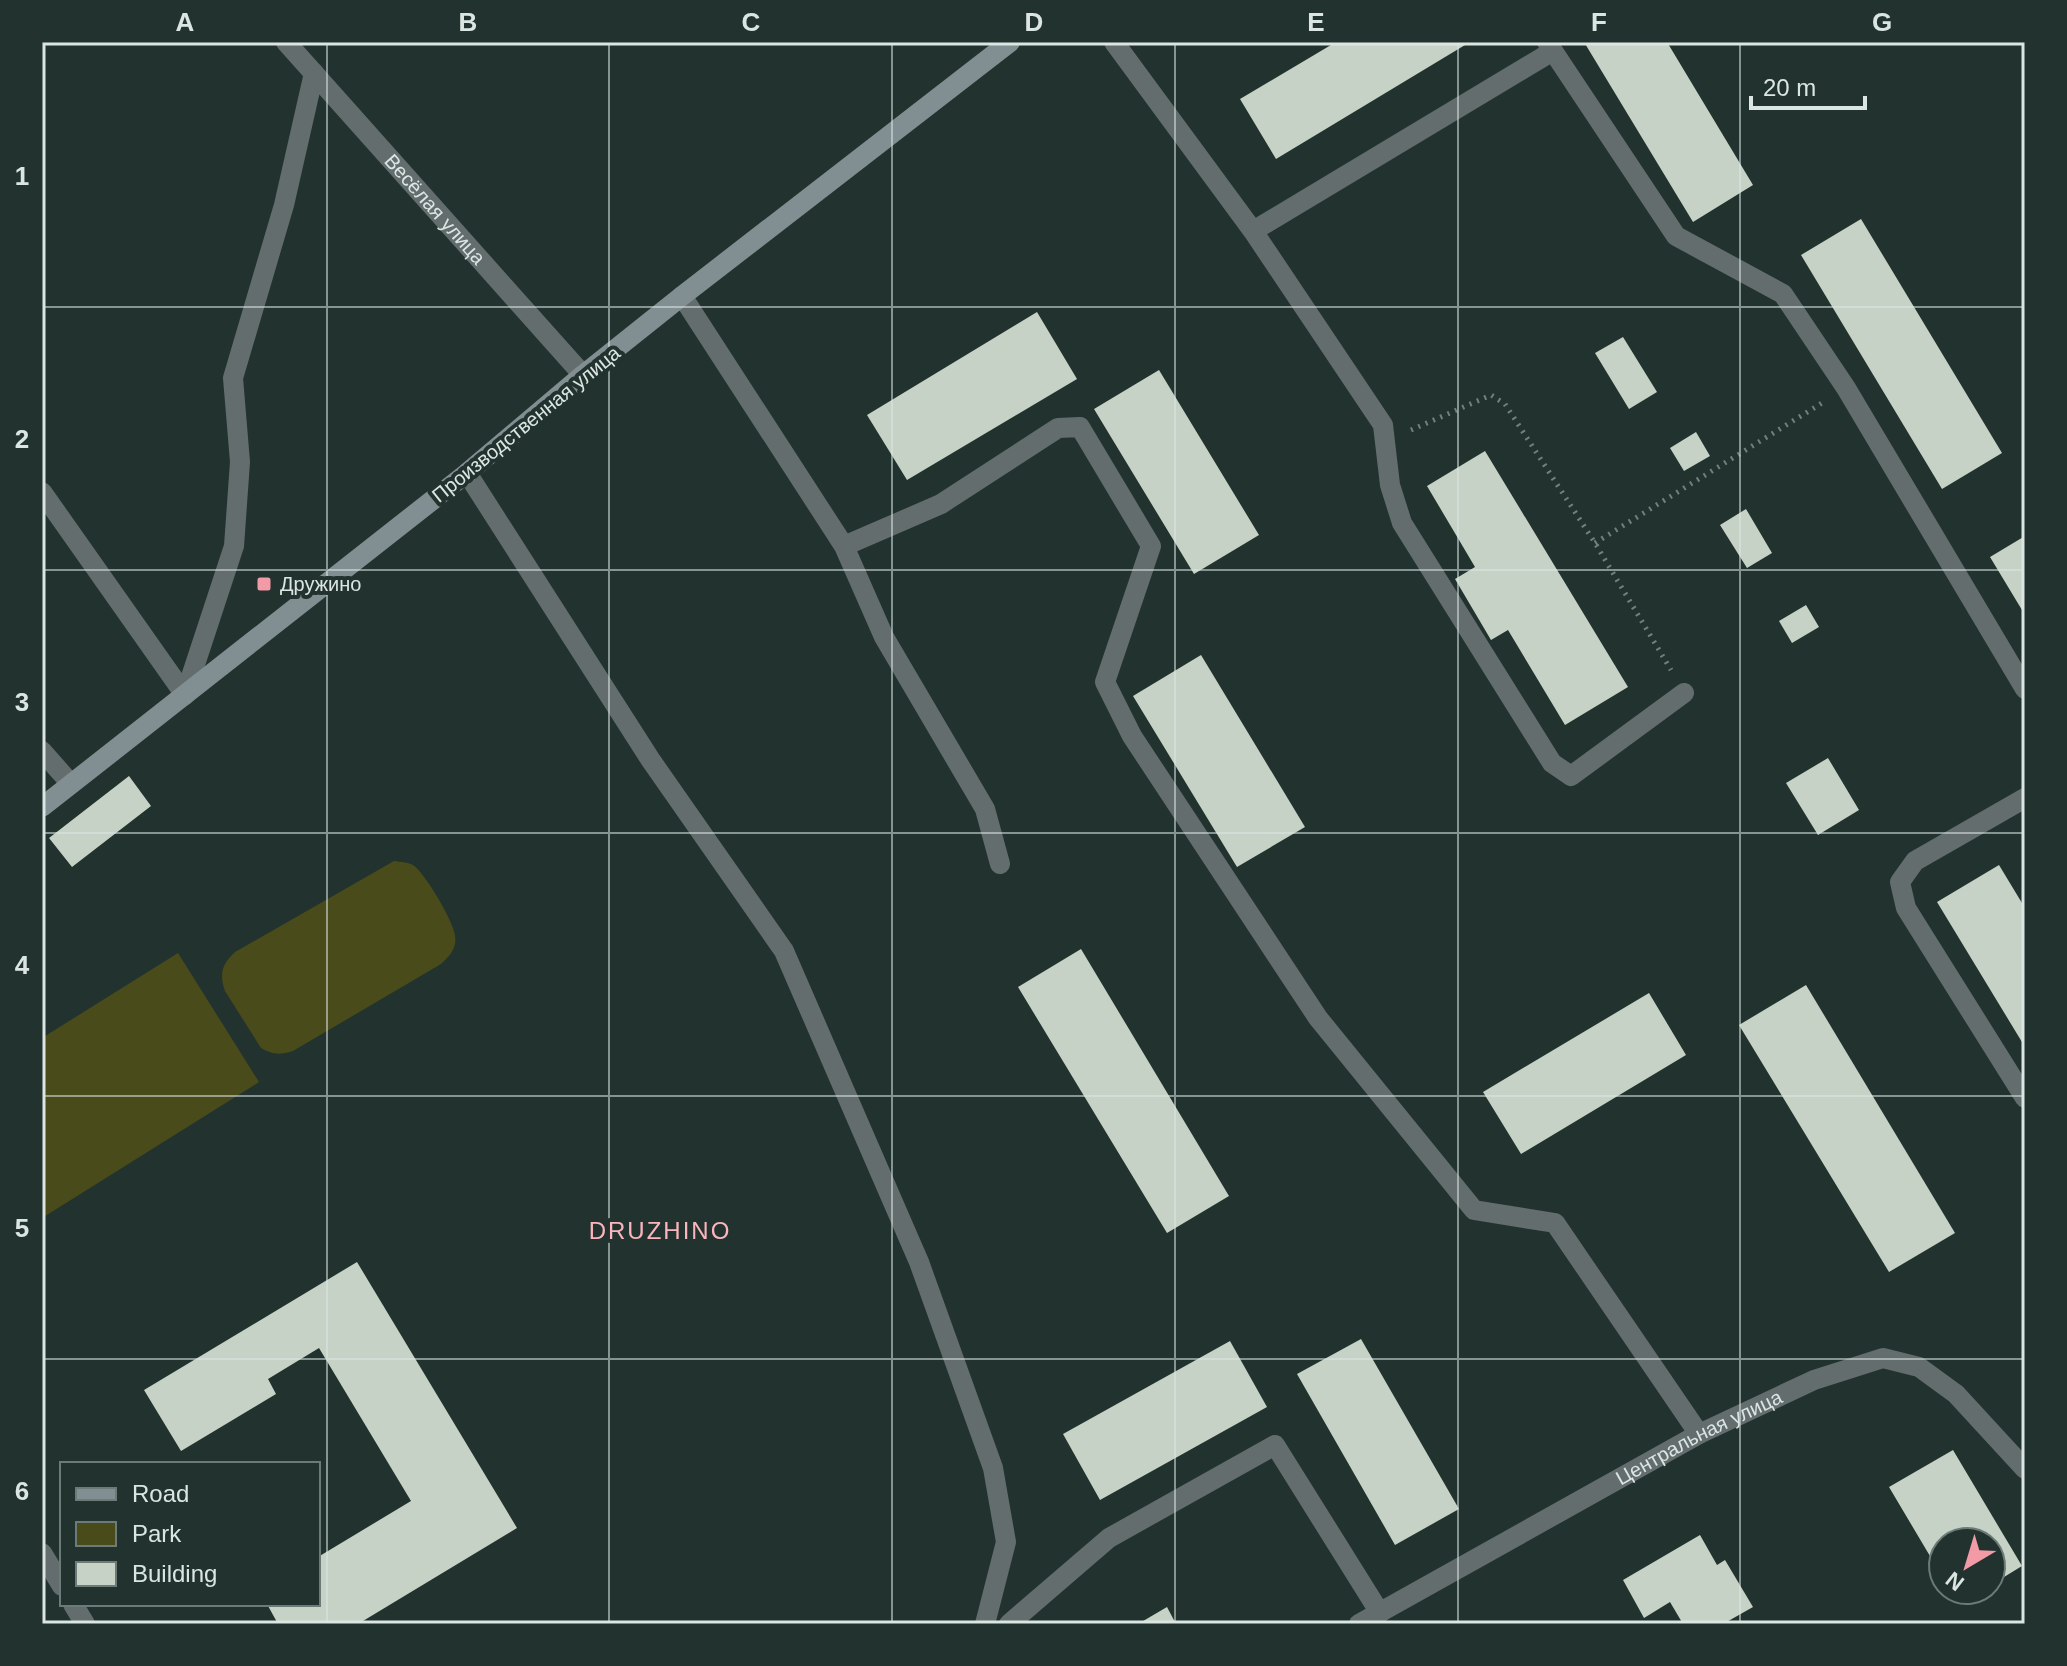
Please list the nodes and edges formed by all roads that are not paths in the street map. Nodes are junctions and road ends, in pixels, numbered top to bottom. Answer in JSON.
{"nodes":[{"id":1,"x":286,"y":42,"type":"edge"},
{"id":2,"x":1010,"y":42,"type":"edge"},
{"id":3,"x":1114,"y":42,"type":"edge"},
{"id":4,"x":1550,"y":46,"type":"edge"},
{"id":5,"x":314,"y":73,"type":"junction"},
{"id":6,"x":1253,"y":231,"type":"junction"},
{"id":7,"x":682,"y":296,"type":"junction"},
{"id":8,"x":583,"y":375,"type":"junction"},
{"id":9,"x":467,"y":473,"type":"junction"},
{"id":10,"x":42,"y":492,"type":"edge"},
{"id":11,"x":844,"y":546,"type":"junction"},
{"id":12,"x":2025,"y":689,"type":"edge"},
{"id":13,"x":1684,"y":693,"type":"road end"},
{"id":14,"x":185,"y":695,"type":"junction"},
{"id":15,"x":42,"y":751,"type":"edge"},
{"id":16,"x":71,"y":784,"type":"junction"},
{"id":17,"x":2025,"y":798,"type":"edge"},
{"id":18,"x":42,"y":807,"type":"edge"},
{"id":19,"x":1000,"y":864,"type":"dead end"},
{"id":20,"x":2025,"y":1098,"type":"edge"},
{"id":21,"x":1699,"y":1434,"type":"junction"},
{"id":22,"x":2025,"y":1469,"type":"edge"},
{"id":23,"x":42,"y":1553,"type":"edge"},
{"id":24,"x":60,"y":1583,"type":"edge"},
{"id":25,"x":74,"y":1606,"type":"edge"},
{"id":26,"x":1380,"y":1613,"type":"junction"},
{"id":27,"x":85,"y":1624,"type":"edge"},
{"id":28,"x":985,"y":1624,"type":"edge"},
{"id":29,"x":1009,"y":1624,"type":"edge"},
{"id":30,"x":1359,"y":1624,"type":"edge"}],
"edges":[{"from":1,"to":5,"type":"street","name":"Весёлая улица"},
{"from":2,"to":7,"type":"street","name":"Производственная улица"},
{"from":3,"to":6,"type":"street"},
{"from":4,"to":6,"type":"street"},
{"from":4,"to":12,"type":"street"},
{"from":5,"to":8,"type":"street","name":"Весёлая улица"},
{"from":5,"to":14,"type":"street"},
{"from":6,"to":13,"type":"street"},
{"from":7,"to":8,"type":"street","name":"Производственная улица"},
{"from":7,"to":11,"type":"street"},
{"from":8,"to":9,"type":"street","name":"Производственная улица"},
{"from":9,"to":14,"type":"street","name":"Производственная улица"},
{"from":9,"to":28,"type":"street"},
{"from":10,"to":14,"type":"street"},
{"from":11,"to":19,"type":"street"},
{"from":11,"to":21,"type":"street"},
{"from":14,"to":16,"type":"street","name":"Производственная улица"},
{"from":15,"to":16,"type":"street"},
{"from":16,"to":18,"type":"street","name":"Производственная улица"},
{"from":17,"to":20,"type":"street"},
{"from":21,"to":22,"type":"street","name":"Центральная улица"},
{"from":21,"to":26,"type":"street","name":"Центральная улица"},
{"from":23,"to":24,"type":"street"},
{"from":25,"to":27,"type":"street"},
{"from":26,"to":29,"type":"street"},
{"from":26,"to":30,"type":"street","name":"Центральная улица"}]}
